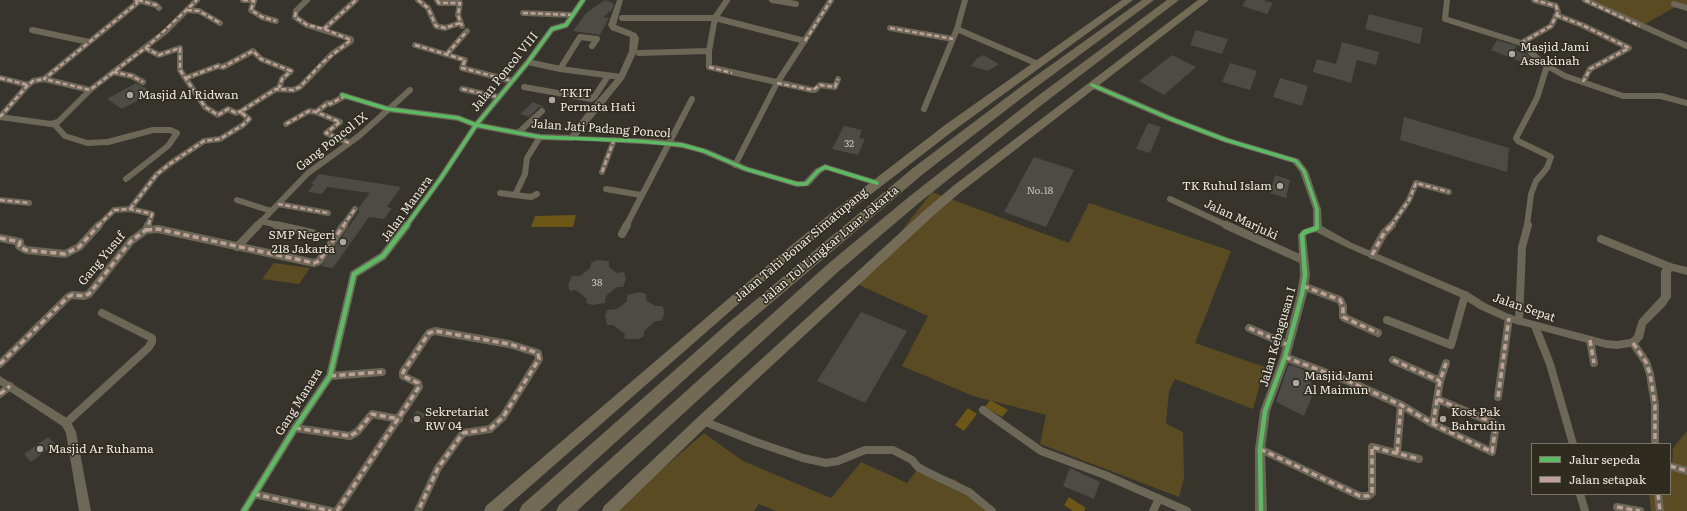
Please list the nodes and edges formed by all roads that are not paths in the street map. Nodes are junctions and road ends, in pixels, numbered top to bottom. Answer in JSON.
{"nodes":[{"id":1,"x":137,"y":0,"type":"edge"},
{"id":2,"x":197,"y":0,"type":"edge"},
{"id":3,"x":243,"y":0,"type":"edge"},
{"id":4,"x":250,"y":0,"type":"edge"},
{"id":5,"x":307,"y":0,"type":"edge"},
{"id":6,"x":356,"y":0,"type":"edge"},
{"id":7,"x":418,"y":0,"type":"edge"},
{"id":8,"x":437,"y":0,"type":"edge"},
{"id":9,"x":584,"y":0,"type":"edge"},
{"id":10,"x":620,"y":0,"type":"edge"},
{"id":11,"x":727,"y":0,"type":"edge"},
{"id":12,"x":772,"y":0,"type":"edge"},
{"id":13,"x":831,"y":0,"type":"edge"},
{"id":14,"x":966,"y":0,"type":"edge"},
{"id":15,"x":1128,"y":0,"type":"edge"},
{"id":16,"x":1174,"y":0,"type":"edge"},
{"id":17,"x":1183,"y":0,"type":"edge"},
{"id":18,"x":1204,"y":0,"type":"edge"},
{"id":19,"x":1447,"y":0,"type":"edge"},
{"id":20,"x":1534,"y":0,"type":"edge"},
{"id":21,"x":1585,"y":0,"type":"edge"},
{"id":22,"x":459,"y":1,"type":"edge"},
{"id":23,"x":1147,"y":1,"type":"edge"},
{"id":24,"x":796,"y":4,"type":"dead end"},
{"id":25,"x":1674,"y":4,"type":"dead end"},
{"id":26,"x":159,"y":8,"type":"dead end"},
{"id":27,"x":1687,"y":8,"type":"edge"},
{"id":28,"x":187,"y":10,"type":"junction"},
{"id":29,"x":523,"y":13,"type":"dead end"},
{"id":30,"x":572,"y":15,"type":"junction"},
{"id":31,"x":1556,"y":15,"type":"junction"},
{"id":32,"x":622,"y":18,"type":"dead end"},
{"id":33,"x":715,"y":18,"type":"junction"},
{"id":34,"x":276,"y":21,"type":"dead end"},
{"id":35,"x":220,"y":24,"type":"dead end"},
{"id":36,"x":1141,"y":26,"type":"junction"},
{"id":37,"x":890,"y":28,"type":"dead end"},
{"id":38,"x":324,"y":29,"type":"junction"},
{"id":39,"x":957,"y":29,"type":"junction"},
{"id":40,"x":32,"y":30,"type":"dead end"},
{"id":41,"x":467,"y":31,"type":"dead end"},
{"id":42,"x":953,"y":39,"type":"junction"},
{"id":43,"x":805,"y":41,"type":"junction"},
{"id":44,"x":89,"y":42,"type":"junction"},
{"id":45,"x":1521,"y":43,"type":"junction"},
{"id":46,"x":415,"y":45,"type":"dead end"},
{"id":47,"x":592,"y":46,"type":"dead end"},
{"id":48,"x":1687,"y":46,"type":"edge"},
{"id":49,"x":147,"y":47,"type":"junction"},
{"id":50,"x":709,"y":51,"type":"junction"},
{"id":51,"x":639,"y":53,"type":"dead end"},
{"id":52,"x":447,"y":54,"type":"junction"},
{"id":53,"x":528,"y":62,"type":"junction"},
{"id":54,"x":1038,"y":64,"type":"junction"},
{"id":55,"x":1547,"y":66,"type":"junction"},
{"id":56,"x":560,"y":69,"type":"junction"},
{"id":57,"x":113,"y":72,"type":"junction"},
{"id":58,"x":608,"y":76,"type":"junction"},
{"id":59,"x":621,"y":77,"type":"junction"},
{"id":60,"x":0,"y":78,"type":"edge"},
{"id":61,"x":186,"y":78,"type":"junction"},
{"id":62,"x":44,"y":79,"type":"junction"},
{"id":63,"x":838,"y":79,"type":"dead end"},
{"id":64,"x":143,"y":82,"type":"dead end"},
{"id":65,"x":512,"y":82,"type":"junction"},
{"id":66,"x":1583,"y":82,"type":"junction"},
{"id":67,"x":777,"y":83,"type":"junction"},
{"id":68,"x":28,"y":85,"type":"junction"},
{"id":69,"x":1092,"y":85,"type":"junction"},
{"id":70,"x":524,"y":87,"type":"dead end"},
{"id":71,"x":279,"y":88,"type":"junction"},
{"id":72,"x":462,"y":89,"type":"dead end"},
{"id":73,"x":90,"y":90,"type":"junction"},
{"id":74,"x":410,"y":90,"type":"dead end"},
{"id":75,"x":498,"y":97,"type":"junction"},
{"id":76,"x":692,"y":99,"type":"dead end"},
{"id":77,"x":1687,"y":103,"type":"edge"},
{"id":78,"x":2,"y":109,"type":"edge"},
{"id":79,"x":388,"y":109,"type":"junction"},
{"id":80,"x":924,"y":109,"type":"dead end"},
{"id":81,"x":242,"y":111,"type":"junction"},
{"id":82,"x":542,"y":111,"type":"dead end"},
{"id":83,"x":316,"y":112,"type":"junction"},
{"id":84,"x":0,"y":117,"type":"edge"},
{"id":85,"x":54,"y":124,"type":"junction"},
{"id":86,"x":286,"y":124,"type":"dead end"},
{"id":87,"x":476,"y":124,"type":"junction"},
{"id":88,"x":518,"y":133,"type":"junction"},
{"id":89,"x":540,"y":137,"type":"junction"},
{"id":90,"x":572,"y":138,"type":"junction"},
{"id":91,"x":614,"y":140,"type":"junction"},
{"id":92,"x":349,"y":143,"type":"junction"},
{"id":93,"x":669,"y":144,"type":"junction"},
{"id":94,"x":735,"y":165,"type":"junction"},
{"id":95,"x":602,"y":172,"type":"dead end"},
{"id":96,"x":126,"y":179,"type":"dead end"},
{"id":97,"x":877,"y":182,"type":"junction"},
{"id":98,"x":606,"y":189,"type":"dead end"},
{"id":99,"x":1449,"y":192,"type":"dead end"},
{"id":100,"x":500,"y":193,"type":"dead end"},
{"id":101,"x":537,"y":194,"type":"dead end"},
{"id":102,"x":515,"y":195,"type":"junction"},
{"id":103,"x":641,"y":195,"type":"junction"},
{"id":104,"x":1170,"y":199,"type":"dead end"},
{"id":105,"x":0,"y":200,"type":"edge"},
{"id":106,"x":237,"y":200,"type":"dead end"},
{"id":107,"x":29,"y":203,"type":"dead end"},
{"id":108,"x":278,"y":204,"type":"junction"},
{"id":109,"x":130,"y":209,"type":"junction"},
{"id":110,"x":356,"y":210,"type":"dead end"},
{"id":111,"x":271,"y":211,"type":"junction"},
{"id":112,"x":328,"y":213,"type":"dead end"},
{"id":113,"x":261,"y":221,"type":"junction"},
{"id":114,"x":1317,"y":228,"type":"junction"},
{"id":115,"x":147,"y":230,"type":"junction"},
{"id":116,"x":312,"y":233,"type":"dead end"},
{"id":117,"x":622,"y":234,"type":"dead end"},
{"id":118,"x":0,"y":238,"type":"edge"},
{"id":119,"x":1601,"y":239,"type":"dead end"},
{"id":120,"x":237,"y":247,"type":"junction"},
{"id":121,"x":1372,"y":255,"type":"junction"},
{"id":122,"x":1303,"y":260,"type":"junction"},
{"id":123,"x":1670,"y":268,"type":"junction"},
{"id":124,"x":1687,"y":271,"type":"edge"},
{"id":125,"x":1304,"y":286,"type":"junction"},
{"id":126,"x":348,"y":295,"type":"joint"},
{"id":127,"x":1465,"y":295,"type":"junction"},
{"id":128,"x":102,"y":313,"type":"dead end"},
{"id":129,"x":1509,"y":318,"type":"junction"},
{"id":130,"x":1387,"y":320,"type":"dead end"},
{"id":131,"x":1519,"y":321,"type":"junction"},
{"id":132,"x":1535,"y":326,"type":"junction"},
{"id":133,"x":1248,"y":328,"type":"dead end"},
{"id":134,"x":1378,"y":333,"type":"dead end"},
{"id":135,"x":1590,"y":340,"type":"junction"},
{"id":136,"x":1633,"y":343,"type":"junction"},
{"id":137,"x":1288,"y":345,"type":"junction"},
{"id":138,"x":1284,"y":357,"type":"junction"},
{"id":139,"x":1393,"y":360,"type":"dead end"},
{"id":140,"x":1446,"y":363,"type":"dead end"},
{"id":141,"x":1594,"y":363,"type":"dead end"},
{"id":142,"x":0,"y":364,"type":"edge"},
{"id":143,"x":382,"y":372,"type":"dead end"},
{"id":144,"x":330,"y":376,"type":"junction"},
{"id":145,"x":0,"y":380,"type":"edge"},
{"id":146,"x":1440,"y":381,"type":"junction"},
{"id":147,"x":10,"y":386,"type":"junction"},
{"id":148,"x":0,"y":394,"type":"edge"},
{"id":149,"x":1498,"y":397,"type":"dead end"},
{"id":150,"x":1437,"y":399,"type":"junction"},
{"id":151,"x":1401,"y":405,"type":"junction"},
{"id":152,"x":983,"y":410,"type":"dead end"},
{"id":153,"x":399,"y":419,"type":"junction"},
{"id":154,"x":703,"y":421,"type":"junction"},
{"id":155,"x":66,"y":423,"type":"junction"},
{"id":156,"x":1433,"y":424,"type":"junction"},
{"id":157,"x":295,"y":428,"type":"junction"},
{"id":158,"x":1573,"y":443,"type":"edge"},
{"id":159,"x":1655,"y":443,"type":"edge"},
{"id":160,"x":1260,"y":449,"type":"junction"},
{"id":161,"x":1397,"y":453,"type":"junction"},
{"id":162,"x":1419,"y":459,"type":"dead end"},
{"id":163,"x":1671,"y":466,"type":"edge"},
{"id":164,"x":1687,"y":471,"type":"edge"},
{"id":165,"x":254,"y":494,"type":"junction"},
{"id":166,"x":1580,"y":495,"type":"edge"},
{"id":167,"x":1658,"y":495,"type":"edge"},
{"id":168,"x":1159,"y":499,"type":"junction"},
{"id":169,"x":1617,"y":507,"type":"dead end"},
{"id":170,"x":85,"y":511,"type":"edge"},
{"id":171,"x":244,"y":511,"type":"edge"},
{"id":172,"x":330,"y":511,"type":"edge"},
{"id":173,"x":337,"y":511,"type":"edge"},
{"id":174,"x":418,"y":511,"type":"edge"},
{"id":175,"x":491,"y":511,"type":"edge"},
{"id":176,"x":528,"y":511,"type":"edge"},
{"id":177,"x":565,"y":511,"type":"edge"},
{"id":178,"x":609,"y":511,"type":"edge"},
{"id":179,"x":992,"y":511,"type":"edge"},
{"id":180,"x":1153,"y":511,"type":"edge"},
{"id":181,"x":1187,"y":511,"type":"edge"},
{"id":182,"x":1261,"y":511,"type":"edge"},
{"id":183,"x":1585,"y":511,"type":"edge"},
{"id":184,"x":1640,"y":511,"type":"edge"},
{"id":185,"x":1660,"y":511,"type":"edge"}],
"edges":[{"from":1,"to":26,"type":"street"},
{"from":1,"to":44,"type":"street"},
{"from":2,"to":28,"type":"street"},
{"from":3,"to":4,"type":"street"},
{"from":4,"to":34,"type":"street"},
{"from":5,"to":38,"type":"street"},
{"from":6,"to":38,"type":"street"},
{"from":7,"to":22,"type":"street"},
{"from":8,"to":22,"type":"street"},
{"from":9,"to":30,"type":"street","name":"Jalan Poncol VIII"},
{"from":10,"to":59,"type":"street"},
{"from":11,"to":33,"type":"street"},
{"from":12,"to":24,"type":"street"},
{"from":13,"to":43,"type":"street"},
{"from":14,"to":39,"type":"street"},
{"from":15,"to":54,"type":"highway","name":"Jalan Tahi Bonar Simatupang"},
{"from":16,"to":36,"type":"highway","name":"Jalan Tol Lingkar Luar Jakarta"},
{"from":17,"to":36,"type":"highway"},
{"from":18,"to":69,"type":"highway"},
{"from":19,"to":45,"type":"street"},
{"from":20,"to":31,"type":"street"},
{"from":21,"to":48,"type":"street"},
{"from":23,"to":176,"type":"highway","name":"Jalan Tol Lingkar Luar Jakarta"},
{"from":25,"to":27,"type":"street"},
{"from":28,"to":35,"type":"street"},
{"from":28,"to":49,"type":"street"},
{"from":29,"to":30,"type":"street"},
{"from":30,"to":53,"type":"street","name":"Jalan Poncol VIII"},
{"from":31,"to":45,"type":"street"},
{"from":31,"to":66,"type":"street"},
{"from":32,"to":33,"type":"street"},
{"from":33,"to":43,"type":"street"},
{"from":33,"to":50,"type":"street"},
{"from":36,"to":177,"type":"highway","name":"Jalan Tol Lingkar Luar Jakarta"},
{"from":37,"to":42,"type":"street"},
{"from":38,"to":71,"type":"street"},
{"from":39,"to":42,"type":"street"},
{"from":39,"to":54,"type":"street"},
{"from":40,"to":44,"type":"street"},
{"from":41,"to":52,"type":"street"},
{"from":42,"to":80,"type":"street"},
{"from":43,"to":67,"type":"street"},
{"from":44,"to":62,"type":"street"},
{"from":45,"to":55,"type":"street"},
{"from":46,"to":52,"type":"street"},
{"from":47,"to":56,"type":"street"},
{"from":49,"to":57,"type":"street"},
{"from":49,"to":61,"type":"street"},
{"from":50,"to":51,"type":"street"},
{"from":50,"to":67,"type":"street"},
{"from":52,"to":65,"type":"street"},
{"from":53,"to":56,"type":"street"},
{"from":53,"to":65,"type":"street","name":"Jalan Poncol VIII"},
{"from":54,"to":97,"type":"highway","name":"Jalan Tahi Bonar Simatupang"},
{"from":55,"to":66,"type":"street"},
{"from":55,"to":131,"type":"street"},
{"from":56,"to":58,"type":"street"},
{"from":57,"to":64,"type":"street"},
{"from":57,"to":73,"type":"street"},
{"from":58,"to":59,"type":"street"},
{"from":58,"to":70,"type":"street"},
{"from":59,"to":90,"type":"street"},
{"from":60,"to":68,"type":"street"},
{"from":61,"to":71,"type":"street"},
{"from":61,"to":81,"type":"street"},
{"from":62,"to":68,"type":"street"},
{"from":62,"to":73,"type":"street"},
{"from":63,"to":67,"type":"street"},
{"from":65,"to":75,"type":"street","name":"Jalan Poncol VIII"},
{"from":66,"to":77,"type":"street"},
{"from":67,"to":94,"type":"street"},
{"from":68,"to":78,"type":"street"},
{"from":69,"to":114,"type":"street"},
{"from":69,"to":154,"type":"highway"},
{"from":71,"to":81,"type":"street"},
{"from":72,"to":75,"type":"street"},
{"from":73,"to":85,"type":"street"},
{"from":74,"to":79,"type":"street","name":"Gang Poncol IX"},
{"from":75,"to":87,"type":"street","name":"Jalan Poncol VIII"},
{"from":76,"to":93,"type":"street"},
{"from":78,"to":84,"type":"street"},
{"from":79,"to":83,"type":"street","name":"Jalan Jati Padang Poncol"},
{"from":79,"to":87,"type":"street","name":"Jalan Jati Padang Poncol"},
{"from":79,"to":92,"type":"street","name":"Gang Poncol IX"},
{"from":81,"to":109,"type":"street"},
{"from":82,"to":88,"type":"street"},
{"from":83,"to":86,"type":"street"},
{"from":83,"to":92,"type":"street"},
{"from":84,"to":85,"type":"street"},
{"from":85,"to":96,"type":"street"},
{"from":87,"to":88,"type":"street","name":"Jalan Jati Padang Poncol"},
{"from":87,"to":126,"type":"street","name":"Jalan Manara"},
{"from":88,"to":89,"type":"street","name":"Jalan Jati Padang Poncol"},
{"from":89,"to":90,"type":"street","name":"Jalan Jati Padang Poncol"},
{"from":89,"to":102,"type":"street"},
{"from":90,"to":91,"type":"street","name":"Jalan Jati Padang Poncol"},
{"from":91,"to":93,"type":"street","name":"Jalan Jati Padang Poncol"},
{"from":91,"to":95,"type":"street"},
{"from":92,"to":108,"type":"street","name":"Gang Poncol IX"},
{"from":93,"to":94,"type":"street","name":"Jalan Jati Padang Poncol"},
{"from":93,"to":103,"type":"street"},
{"from":94,"to":97,"type":"street","name":"Jalan Jati Padang Poncol"},
{"from":97,"to":175,"type":"highway","name":"Jalan Tahi Bonar Simatupang"},
{"from":98,"to":103,"type":"street"},
{"from":99,"to":121,"type":"street"},
{"from":100,"to":102,"type":"street"},
{"from":101,"to":102,"type":"street"},
{"from":103,"to":117,"type":"street"},
{"from":104,"to":122,"type":"street","name":"Jalan Marjuki"},
{"from":105,"to":107,"type":"street"},
{"from":106,"to":111,"type":"street"},
{"from":108,"to":111,"type":"street","name":"Gang Poncol IX"},
{"from":108,"to":112,"type":"street"},
{"from":109,"to":115,"type":"street"},
{"from":109,"to":118,"type":"street"},
{"from":110,"to":120,"type":"street"},
{"from":111,"to":113,"type":"street","name":"Gang Poncol IX"},
{"from":113,"to":116,"type":"street"},
{"from":113,"to":120,"type":"street","name":"Gang Poncol IX"},
{"from":114,"to":121,"type":"street","name":"Jalan Sepat"},
{"from":114,"to":122,"type":"street","name":"Jalan Kebagusan I"},
{"from":115,"to":120,"type":"street"},
{"from":115,"to":142,"type":"street","name":"Gang Yusuf"},
{"from":119,"to":123,"type":"street"},
{"from":121,"to":127,"type":"street","name":"Jalan Sepat"},
{"from":122,"to":125,"type":"street","name":"Jalan Kebagusan I"},
{"from":123,"to":124,"type":"street"},
{"from":123,"to":136,"type":"street"},
{"from":125,"to":134,"type":"street"},
{"from":125,"to":137,"type":"street","name":"Jalan Kebagusan I"},
{"from":126,"to":144,"type":"street","name":"Gang Manara"},
{"from":127,"to":129,"type":"street","name":"Jalan Sepat"},
{"from":127,"to":130,"type":"street"},
{"from":128,"to":155,"type":"street"},
{"from":129,"to":131,"type":"street","name":"Jalan Sepat"},
{"from":129,"to":149,"type":"street"},
{"from":131,"to":132,"type":"street","name":"Jalan Sepat"},
{"from":132,"to":135,"type":"street","name":"Jalan Sepat"},
{"from":132,"to":158,"type":"street"},
{"from":133,"to":137,"type":"street"},
{"from":135,"to":136,"type":"street","name":"Jalan Sepat"},
{"from":135,"to":141,"type":"street"},
{"from":136,"to":159,"type":"street"},
{"from":137,"to":138,"type":"street","name":"Jalan Kebagusan I"},
{"from":138,"to":151,"type":"street"},
{"from":138,"to":160,"type":"street","name":"Jalan Kebagusan I"},
{"from":139,"to":146,"type":"street"},
{"from":140,"to":146,"type":"street"},
{"from":143,"to":144,"type":"street"},
{"from":144,"to":157,"type":"street","name":"Gang Manara"},
{"from":145,"to":147,"type":"street"},
{"from":146,"to":150,"type":"street"},
{"from":147,"to":148,"type":"street"},
{"from":147,"to":155,"type":"street"},
{"from":150,"to":156,"type":"street"},
{"from":150,"to":156,"type":"street"},
{"from":151,"to":156,"type":"street"},
{"from":151,"to":161,"type":"street"},
{"from":152,"to":168,"type":"street"},
{"from":153,"to":157,"type":"street"},
{"from":153,"to":173,"type":"street"},
{"from":153,"to":174,"type":"street"},
{"from":154,"to":178,"type":"highway"},
{"from":154,"to":179,"type":"street"},
{"from":155,"to":170,"type":"street"},
{"from":157,"to":165,"type":"street","name":"Gang Manara"},
{"from":160,"to":161,"type":"street"},
{"from":160,"to":182,"type":"street","name":"Jalan Kebagusan I"},
{"from":161,"to":162,"type":"street"},
{"from":163,"to":164,"type":"street"},
{"from":165,"to":171,"type":"street","name":"Gang Manara"},
{"from":165,"to":172,"type":"street"},
{"from":166,"to":183,"type":"street"},
{"from":167,"to":185,"type":"street"},
{"from":168,"to":180,"type":"street"},
{"from":168,"to":181,"type":"street"},
{"from":169,"to":184,"type":"street"}]}
